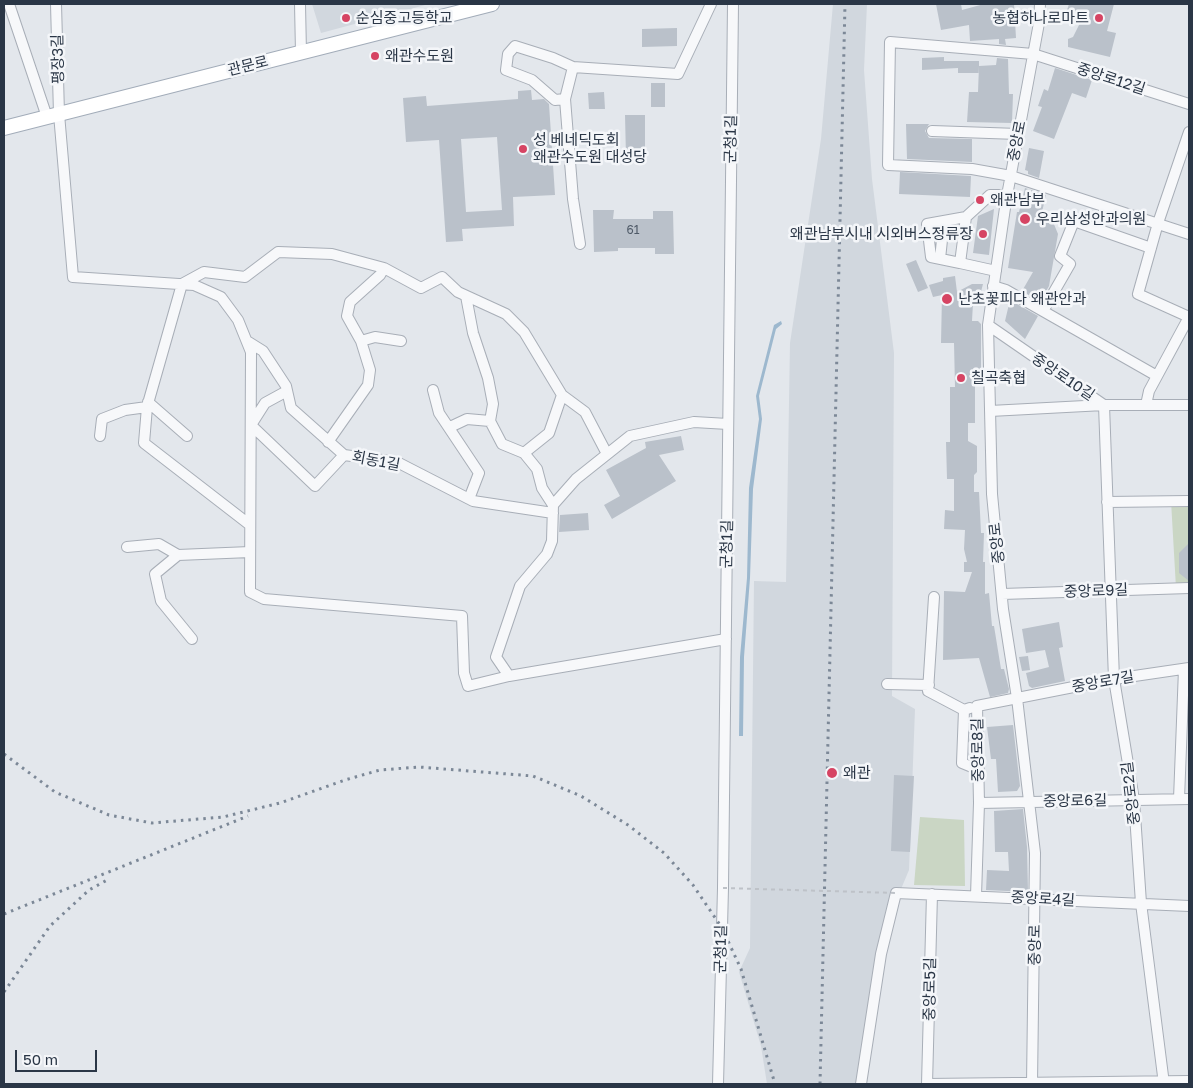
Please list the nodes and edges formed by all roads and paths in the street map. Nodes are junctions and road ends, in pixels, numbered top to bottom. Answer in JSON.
{"nodes":[{"id":1,"x":9,"y":4,"type":"edge"},
{"id":2,"x":56,"y":4,"type":"edge"},
{"id":3,"x":300,"y":4,"type":"edge"},
{"id":4,"x":492,"y":4,"type":"edge"},
{"id":5,"x":711,"y":4,"type":"edge"},
{"id":6,"x":733,"y":4,"type":"edge"},
{"id":7,"x":1040,"y":4,"type":"edge"},
{"id":8,"x":301,"y":53,"type":"junction"},
{"id":9,"x":1033,"y":54,"type":"junction"},
{"id":10,"x":573,"y":68,"type":"junction"},
{"id":11,"x":565,"y":99,"type":"junction"},
{"id":12,"x":1189,"y":104,"type":"edge"},
{"id":13,"x":53,"y":116,"type":"junction"},
{"id":14,"x":4,"y":128,"type":"edge"},
{"id":15,"x":932,"y":131,"type":"dead end"},
{"id":16,"x":1189,"y":132,"type":"edge"},
{"id":17,"x":1018,"y":134,"type":"junction"},
{"id":18,"x":1011,"y":176,"type":"junction"},
{"id":19,"x":1007,"y":195,"type":"junction"},
{"id":20,"x":966,"y":217,"type":"junction"},
{"id":21,"x":944,"y":221,"type":"junction"},
{"id":22,"x":1158,"y":223,"type":"junction"},
{"id":23,"x":1189,"y":234,"type":"edge"},
{"id":24,"x":580,"y":244,"type":"dead end"},
{"id":25,"x":1151,"y":248,"type":"junction"},
{"id":26,"x":940,"y":258,"type":"junction"},
{"id":27,"x":960,"y":263,"type":"junction"},
{"id":28,"x":384,"y":268,"type":"junction"},
{"id":29,"x":996,"y":271,"type":"junction"},
{"id":30,"x":182,"y":284,"type":"junction"},
{"id":31,"x":994,"y":286,"type":"junction"},
{"id":32,"x":466,"y":296,"type":"junction"},
{"id":33,"x":1043,"y":311,"type":"junction"},
{"id":34,"x":1189,"y":317,"type":"edge"},
{"id":35,"x":988,"y":325,"type":"junction"},
{"id":36,"x":247,"y":341,"type":"junction"},
{"id":37,"x":361,"y":341,"type":"junction"},
{"id":38,"x":401,"y":341,"type":"dead end"},
{"id":39,"x":1157,"y":376,"type":"junction"},
{"id":40,"x":433,"y":390,"type":"dead end"},
{"id":41,"x":287,"y":391,"type":"junction"},
{"id":42,"x":562,"y":395,"type":"junction"},
{"id":43,"x":147,"y":405,"type":"junction"},
{"id":44,"x":1104,"y":405,"type":"junction"},
{"id":45,"x":1146,"y":405,"type":"junction"},
{"id":46,"x":1189,"y":405,"type":"edge"},
{"id":47,"x":990,"y":411,"type":"junction"},
{"id":48,"x":490,"y":422,"type":"junction"},
{"id":49,"x":728,"y":424,"type":"junction"},
{"id":50,"x":251,"y":425,"type":"junction"},
{"id":51,"x":450,"y":427,"type":"junction"},
{"id":52,"x":100,"y":436,"type":"dead end"},
{"id":53,"x":187,"y":436,"type":"dead end"},
{"id":54,"x":328,"y":442,"type":"junction"},
{"id":55,"x":524,"y":453,"type":"junction"},
{"id":56,"x":607,"y":454,"type":"junction"},
{"id":57,"x":344,"y":455,"type":"junction"},
{"id":58,"x":469,"y":499,"type":"junction"},
{"id":59,"x":1189,"y":501,"type":"edge"},
{"id":60,"x":1107,"y":502,"type":"junction"},
{"id":61,"x":553,"y":509,"type":"junction"},
{"id":62,"x":250,"y":525,"type":"junction"},
{"id":63,"x":127,"y":547,"type":"dead end"},
{"id":64,"x":250,"y":552,"type":"junction"},
{"id":65,"x":178,"y":555,"type":"junction"},
{"id":66,"x":1189,"y":588,"type":"edge"},
{"id":67,"x":1111,"y":590,"type":"junction"},
{"id":68,"x":1002,"y":594,"type":"junction"},
{"id":69,"x":934,"y":597,"type":"dead end"},
{"id":70,"x":192,"y":639,"type":"dead end"},
{"id":71,"x":726,"y":640,"type":"junction"},
{"id":72,"x":1186,"y":668,"type":"edge"},
{"id":73,"x":510,"y":676,"type":"junction"},
{"id":74,"x":1114,"y":678,"type":"junction"},
{"id":75,"x":887,"y":684,"type":"dead end"},
{"id":76,"x":928,"y":685,"type":"junction"},
{"id":77,"x":1017,"y":698,"type":"junction"},
{"id":78,"x":977,"y":706,"type":"junction"},
{"id":79,"x":964,"y":710,"type":"junction"},
{"id":80,"x":979,"y":770,"type":"junction"},
{"id":81,"x":1184,"y":799,"type":"edge"},
{"id":82,"x":1134,"y":800,"type":"junction"},
{"id":83,"x":1030,"y":802,"type":"junction"},
{"id":84,"x":979,"y":803,"type":"junction"},
{"id":85,"x":723,"y":888,"type":"junction"},
{"id":86,"x":896,"y":893,"type":"junction"},
{"id":87,"x":932,"y":894,"type":"junction"},
{"id":88,"x":976,"y":896,"type":"junction"},
{"id":89,"x":1036,"y":899,"type":"junction"},
{"id":90,"x":1141,"y":903,"type":"junction"},
{"id":91,"x":1189,"y":906,"type":"edge"},
{"id":92,"x":1189,"y":1082,"type":"edge"},
{"id":93,"x":1032,"y":1083,"type":"edge"},
{"id":94,"x":1164,"y":1083,"type":"edge"},
{"id":95,"x":718,"y":1084,"type":"edge"},
{"id":96,"x":861,"y":1084,"type":"edge"},
{"id":97,"x":927,"y":1084,"type":"edge"}],
"edges":[{"from":1,"to":13,"type":"street"},
{"from":2,"to":13,"type":"street","name":"평장3길"},
{"from":3,"to":8,"type":"street"},
{"from":4,"to":8,"type":"main road","name":"관문로"},
{"from":5,"to":10,"type":"street"},
{"from":6,"to":49,"type":"street","name":"군청1길"},
{"from":7,"to":9,"type":"street","name":"중앙로"},
{"from":8,"to":13,"type":"main road","name":"관문로"},
{"from":9,"to":12,"type":"street","name":"중앙로12길"},
{"from":9,"to":17,"type":"street","name":"중앙로"},
{"from":9,"to":18,"type":"street","name":"중앙로12길"},
{"from":10,"to":11,"type":"street"},
{"from":10,"to":11,"type":"street"},
{"from":11,"to":24,"type":"street"},
{"from":13,"to":14,"type":"main road","name":"관문로"},
{"from":13,"to":30,"type":"street"},
{"from":15,"to":17,"type":"street"},
{"from":16,"to":22,"type":"street"},
{"from":17,"to":18,"type":"street","name":"중앙로"},
{"from":18,"to":19,"type":"street","name":"중앙로"},
{"from":18,"to":22,"type":"street"},
{"from":19,"to":20,"type":"street"},
{"from":19,"to":29,"type":"street","name":"중앙로"},
{"from":20,"to":21,"type":"street"},
{"from":20,"to":27,"type":"street"},
{"from":21,"to":26,"type":"street"},
{"from":21,"to":26,"type":"street"},
{"from":22,"to":23,"type":"street"},
{"from":22,"to":25,"type":"street"},
{"from":25,"to":33,"type":"street"},
{"from":25,"to":34,"type":"street"},
{"from":26,"to":27,"type":"street"},
{"from":27,"to":29,"type":"street"},
{"from":28,"to":30,"type":"street"},
{"from":28,"to":32,"type":"street"},
{"from":28,"to":37,"type":"street"},
{"from":29,"to":31,"type":"street","name":"중앙로"},
{"from":30,"to":36,"type":"street"},
{"from":30,"to":43,"type":"street"},
{"from":31,"to":33,"type":"street"},
{"from":31,"to":35,"type":"street","name":"중앙로"},
{"from":32,"to":42,"type":"street"},
{"from":32,"to":48,"type":"street"},
{"from":33,"to":39,"type":"street"},
{"from":34,"to":39,"type":"street"},
{"from":35,"to":44,"type":"street","name":"중앙로10길"},
{"from":35,"to":47,"type":"street","name":"중앙로"},
{"from":36,"to":41,"type":"street","name":"회동1길"},
{"from":36,"to":50,"type":"street"},
{"from":37,"to":38,"type":"street"},
{"from":37,"to":54,"type":"street"},
{"from":39,"to":45,"type":"street"},
{"from":40,"to":51,"type":"street"},
{"from":41,"to":50,"type":"street"},
{"from":41,"to":54,"type":"street","name":"회동1길"},
{"from":42,"to":55,"type":"street"},
{"from":42,"to":56,"type":"street"},
{"from":43,"to":52,"type":"street"},
{"from":43,"to":53,"type":"street"},
{"from":43,"to":62,"type":"street"},
{"from":44,"to":45,"type":"street","name":"중앙로10길"},
{"from":44,"to":47,"type":"street"},
{"from":44,"to":60,"type":"street","name":"중앙로2길"},
{"from":45,"to":46,"type":"street","name":"중앙로10길"},
{"from":47,"to":68,"type":"street","name":"중앙로"},
{"from":48,"to":51,"type":"street"},
{"from":48,"to":55,"type":"street"},
{"from":49,"to":56,"type":"street"},
{"from":49,"to":71,"type":"street","name":"군청1길"},
{"from":50,"to":57,"type":"street"},
{"from":50,"to":62,"type":"street"},
{"from":51,"to":58,"type":"street"},
{"from":54,"to":57,"type":"street","name":"회동1길"},
{"from":55,"to":61,"type":"street"},
{"from":56,"to":61,"type":"street"},
{"from":57,"to":58,"type":"street","name":"회동1길"},
{"from":58,"to":61,"type":"street","name":"회동1길"},
{"from":59,"to":60,"type":"street"},
{"from":60,"to":67,"type":"street","name":"중앙로2길"},
{"from":61,"to":73,"type":"street"},
{"from":62,"to":64,"type":"street"},
{"from":63,"to":65,"type":"street"},
{"from":64,"to":65,"type":"street"},
{"from":64,"to":73,"type":"street"},
{"from":65,"to":70,"type":"street"},
{"from":66,"to":67,"type":"street","name":"중앙로9길"},
{"from":67,"to":68,"type":"street","name":"중앙로9길"},
{"from":67,"to":74,"type":"street","name":"중앙로2길"},
{"from":68,"to":77,"type":"street","name":"중앙로"},
{"from":69,"to":76,"type":"street"},
{"from":71,"to":73,"type":"street"},
{"from":71,"to":85,"type":"street","name":"군청1길"},
{"from":72,"to":74,"type":"street","name":"중앙로7길"},
{"from":72,"to":81,"type":"street","name":"중앙로6길"},
{"from":74,"to":77,"type":"street","name":"중앙로7길"},
{"from":74,"to":82,"type":"street","name":"중앙로2길"},
{"from":75,"to":76,"type":"street"},
{"from":76,"to":79,"type":"street"},
{"from":77,"to":78,"type":"street","name":"중앙로8길"},
{"from":77,"to":83,"type":"street","name":"중앙로"},
{"from":78,"to":79,"type":"street"},
{"from":78,"to":80,"type":"street","name":"중앙로8길"},
{"from":79,"to":80,"type":"street"},
{"from":80,"to":84,"type":"street","name":"중앙로8길"},
{"from":81,"to":82,"type":"street","name":"중앙로6길"},
{"from":82,"to":83,"type":"street","name":"중앙로6길"},
{"from":82,"to":90,"type":"street","name":"중앙로2길"},
{"from":83,"to":84,"type":"street","name":"중앙로6길"},
{"from":83,"to":89,"type":"street","name":"중앙로"},
{"from":84,"to":88,"type":"street","name":"중앙로8길"},
{"from":85,"to":86,"type":"path","bridge":true},
{"from":85,"to":95,"type":"street","name":"군청1길"},
{"from":86,"to":87,"type":"street","name":"중앙로4길"},
{"from":86,"to":96,"type":"street"},
{"from":87,"to":88,"type":"street","name":"중앙로4길"},
{"from":87,"to":97,"type":"street","name":"중앙로5길"},
{"from":88,"to":89,"type":"street","name":"중앙로4길"},
{"from":89,"to":90,"type":"street","name":"중앙로4길"},
{"from":89,"to":93,"type":"street","name":"중앙로"},
{"from":90,"to":91,"type":"street","name":"중앙로4길"},
{"from":90,"to":94,"type":"street","name":"중앙로2길"},
{"from":92,"to":94,"type":"street","name":"중앙로5길"},
{"from":93,"to":94,"type":"street","name":"중앙로5길"},
{"from":93,"to":97,"type":"street","name":"중앙로5길"}]}
